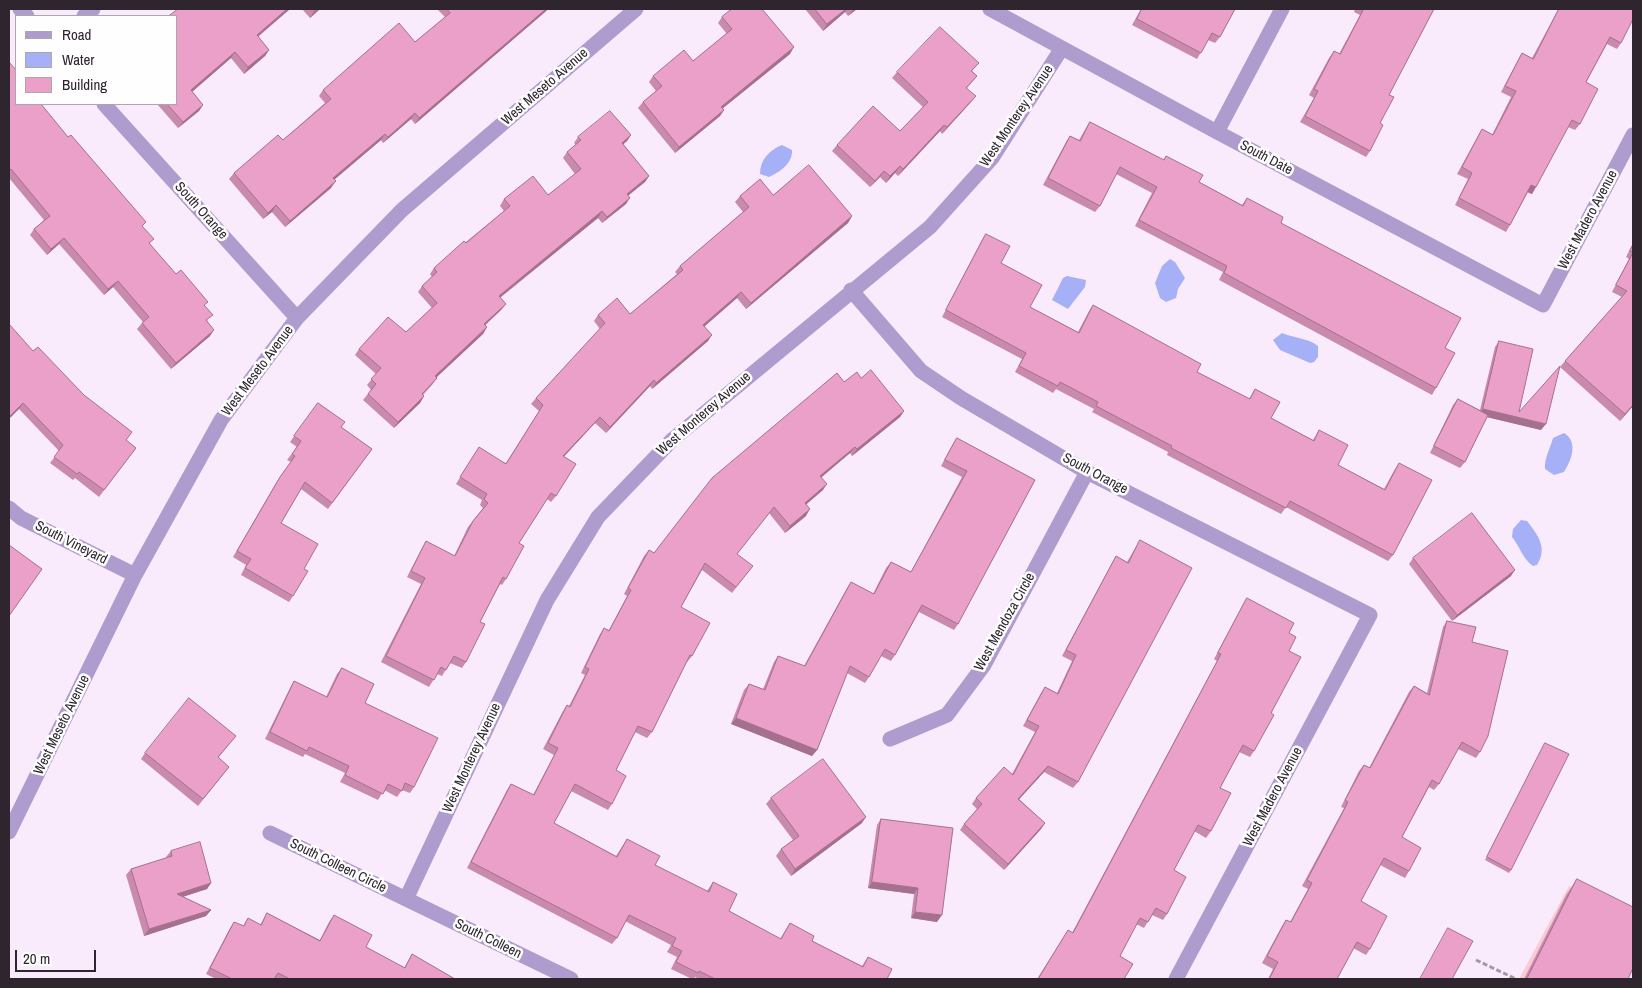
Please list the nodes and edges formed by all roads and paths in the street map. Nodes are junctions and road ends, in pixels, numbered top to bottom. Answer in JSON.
{"nodes":[{"id":1,"x":636,"y":9,"type":"edge"},
{"id":2,"x":990,"y":9,"type":"edge"},
{"id":3,"x":1282,"y":9,"type":"edge"},
{"id":4,"x":1062,"y":48,"type":"junction"},
{"id":5,"x":105,"y":105,"type":"edge"},
{"id":6,"x":1217,"y":132,"type":"junction"},
{"id":7,"x":1633,"y":135,"type":"edge"},
{"id":8,"x":851,"y":290,"type":"junction"},
{"id":9,"x":1543,"y":305,"type":"joint"},
{"id":10,"x":297,"y":318,"type":"junction"},
{"id":11,"x":1087,"y":472,"type":"junction"},
{"id":12,"x":9,"y":508,"type":"edge"},
{"id":13,"x":136,"y":575,"type":"junction"},
{"id":14,"x":1370,"y":615,"type":"joint"},
{"id":15,"x":890,"y":739,"type":"dead end"},
{"id":16,"x":9,"y":832,"type":"edge"},
{"id":17,"x":270,"y":833,"type":"dead end"},
{"id":18,"x":406,"y":899,"type":"junction"},
{"id":19,"x":1476,"y":960,"type":"dead end"},
{"id":20,"x":571,"y":979,"type":"edge"},
{"id":21,"x":1176,"y":979,"type":"edge"},
{"id":22,"x":1516,"y":979,"type":"edge"}],
"edges":[{"from":1,"to":10,"type":"street","name":"West Meseto Avenue"},
{"from":2,"to":4,"type":"street","name":"South Date"},
{"from":3,"to":6,"type":"street"},
{"from":4,"to":6,"type":"street","name":"South Date"},
{"from":4,"to":8,"type":"street","name":"West Monterey Avenue"},
{"from":5,"to":10,"type":"street","name":"South Orange"},
{"from":6,"to":9,"type":"street","name":"South Date"},
{"from":7,"to":9,"type":"street","name":"West Madero Avenue"},
{"from":8,"to":11,"type":"street","name":"South Orange"},
{"from":8,"to":18,"type":"street","name":"West Monterey Avenue"},
{"from":10,"to":13,"type":"street","name":"West Meseto Avenue"},
{"from":11,"to":14,"type":"street","name":"South Orange"},
{"from":11,"to":15,"type":"street","name":"West Mendoza Circle"},
{"from":12,"to":13,"type":"street","name":"South Vineyard"},
{"from":13,"to":16,"type":"street","name":"West Meseto Avenue"},
{"from":14,"to":21,"type":"street","name":"West Madero Avenue"},
{"from":17,"to":18,"type":"street","name":"South Colleen Circle"},
{"from":18,"to":20,"type":"street","name":"South Colleen"},
{"from":19,"to":22,"type":"path"}]}
